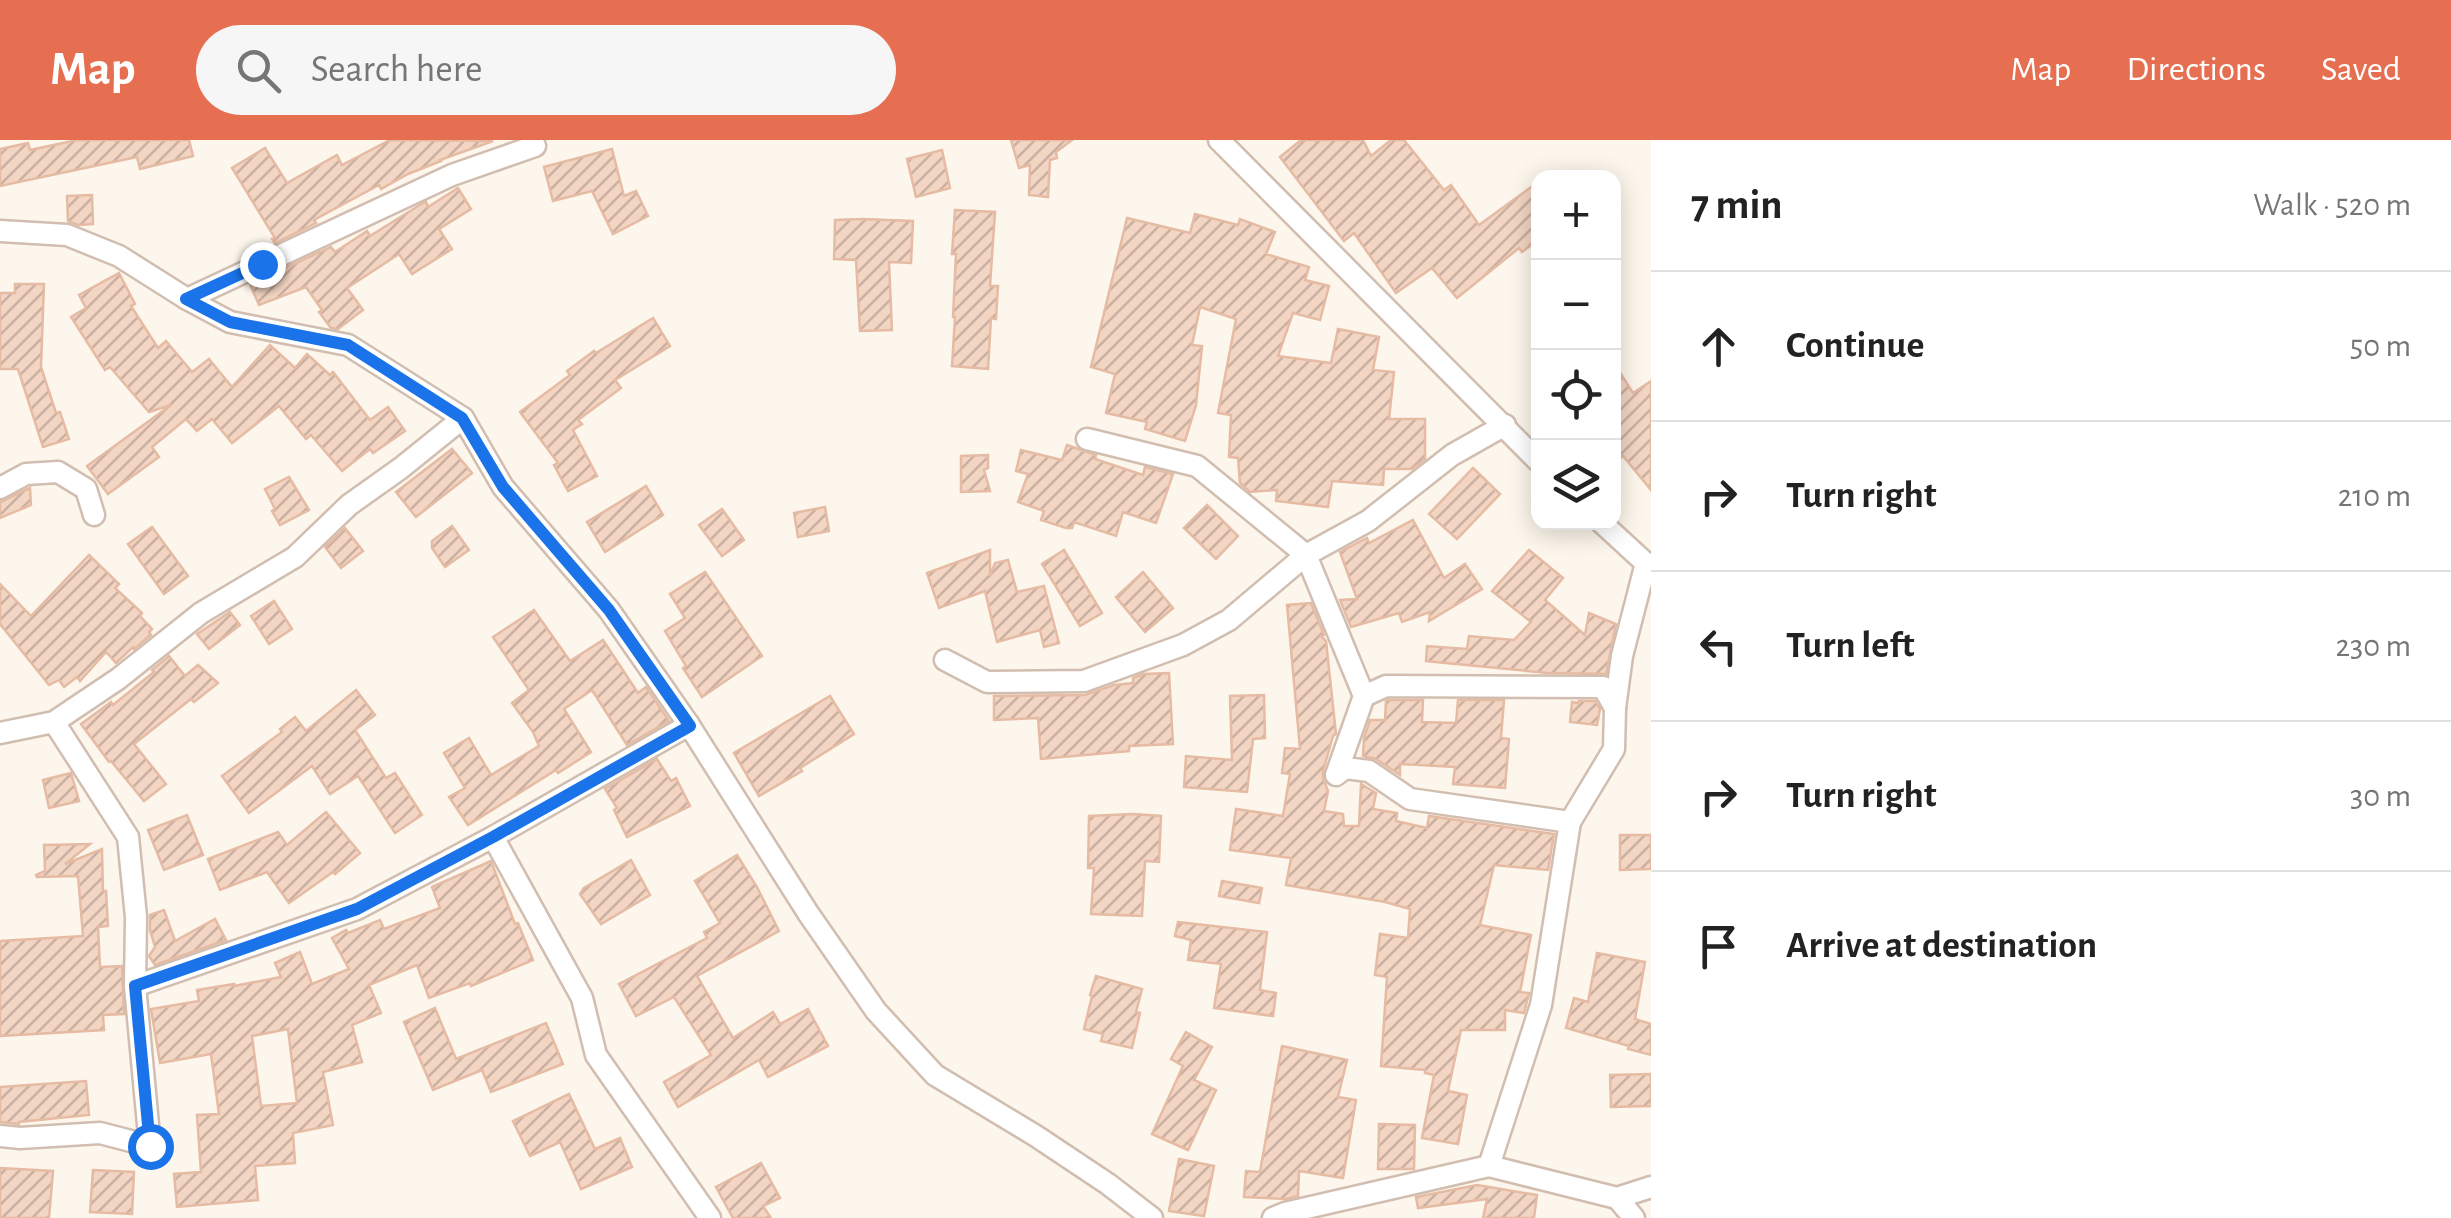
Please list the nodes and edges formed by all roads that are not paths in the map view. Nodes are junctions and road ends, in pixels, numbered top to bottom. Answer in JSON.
{"nodes":[{"id":1,"x":1220,"y":140,"type":"edge"},
{"id":2,"x":535,"y":146,"type":"dead end"},
{"id":3,"x":0,"y":231,"type":"edge"},
{"id":4,"x":186,"y":299,"type":"junction"},
{"id":5,"x":462,"y":418,"type":"junction"},
{"id":6,"x":1504,"y":425,"type":"junction"},
{"id":7,"x":1087,"y":439,"type":"dead end"},
{"id":8,"x":1531,"y":454,"type":"edge"},
{"id":9,"x":0,"y":488,"type":"edge"},
{"id":10,"x":94,"y":515,"type":"dead end"},
{"id":11,"x":1610,"y":530,"type":"edge"},
{"id":12,"x":1306,"y":555,"type":"junction"},
{"id":13,"x":1648,"y":566,"type":"edge"},
{"id":14,"x":944,"y":660,"type":"dead end"},
{"id":15,"x":1364,"y":696,"type":"junction"},
{"id":16,"x":1615,"y":708,"type":"junction"},
{"id":17,"x":54,"y":722,"type":"junction"},
{"id":18,"x":690,"y":726,"type":"junction"},
{"id":19,"x":0,"y":733,"type":"edge"},
{"id":20,"x":1570,"y":822,"type":"junction"},
{"id":21,"x":493,"y":837,"type":"junction"},
{"id":22,"x":135,"y":986,"type":"junction"},
{"id":23,"x":0,"y":1136,"type":"edge"},
{"id":24,"x":1489,"y":1166,"type":"junction"},
{"id":25,"x":1651,"y":1187,"type":"edge"},
{"id":26,"x":1617,"y":1198,"type":"junction"},
{"id":27,"x":710,"y":1218,"type":"edge"},
{"id":28,"x":1152,"y":1218,"type":"edge"},
{"id":29,"x":1274,"y":1218,"type":"edge"},
{"id":30,"x":1634,"y":1218,"type":"edge"}],
"edges":[{"from":1,"to":6,"type":"street"},
{"from":2,"to":4,"type":"street"},
{"from":3,"to":4,"type":"street"},
{"from":4,"to":5,"type":"street"},
{"from":5,"to":17,"type":"street"},
{"from":5,"to":18,"type":"street"},
{"from":6,"to":8,"type":"street"},
{"from":6,"to":12,"type":"street"},
{"from":7,"to":12,"type":"street"},
{"from":9,"to":10,"type":"street"},
{"from":11,"to":13,"type":"street"},
{"from":12,"to":14,"type":"street"},
{"from":12,"to":15,"type":"street"},
{"from":13,"to":16,"type":"street"},
{"from":15,"to":16,"type":"street"},
{"from":15,"to":20,"type":"street"},
{"from":16,"to":20,"type":"street"},
{"from":17,"to":19,"type":"street"},
{"from":17,"to":22,"type":"street"},
{"from":18,"to":21,"type":"street"},
{"from":18,"to":28,"type":"street"},
{"from":20,"to":24,"type":"street"},
{"from":21,"to":22,"type":"street"},
{"from":21,"to":27,"type":"street"},
{"from":22,"to":23,"type":"street"},
{"from":24,"to":26,"type":"street"},
{"from":24,"to":29,"type":"street"},
{"from":25,"to":26,"type":"street"},
{"from":26,"to":30,"type":"street"}]}
